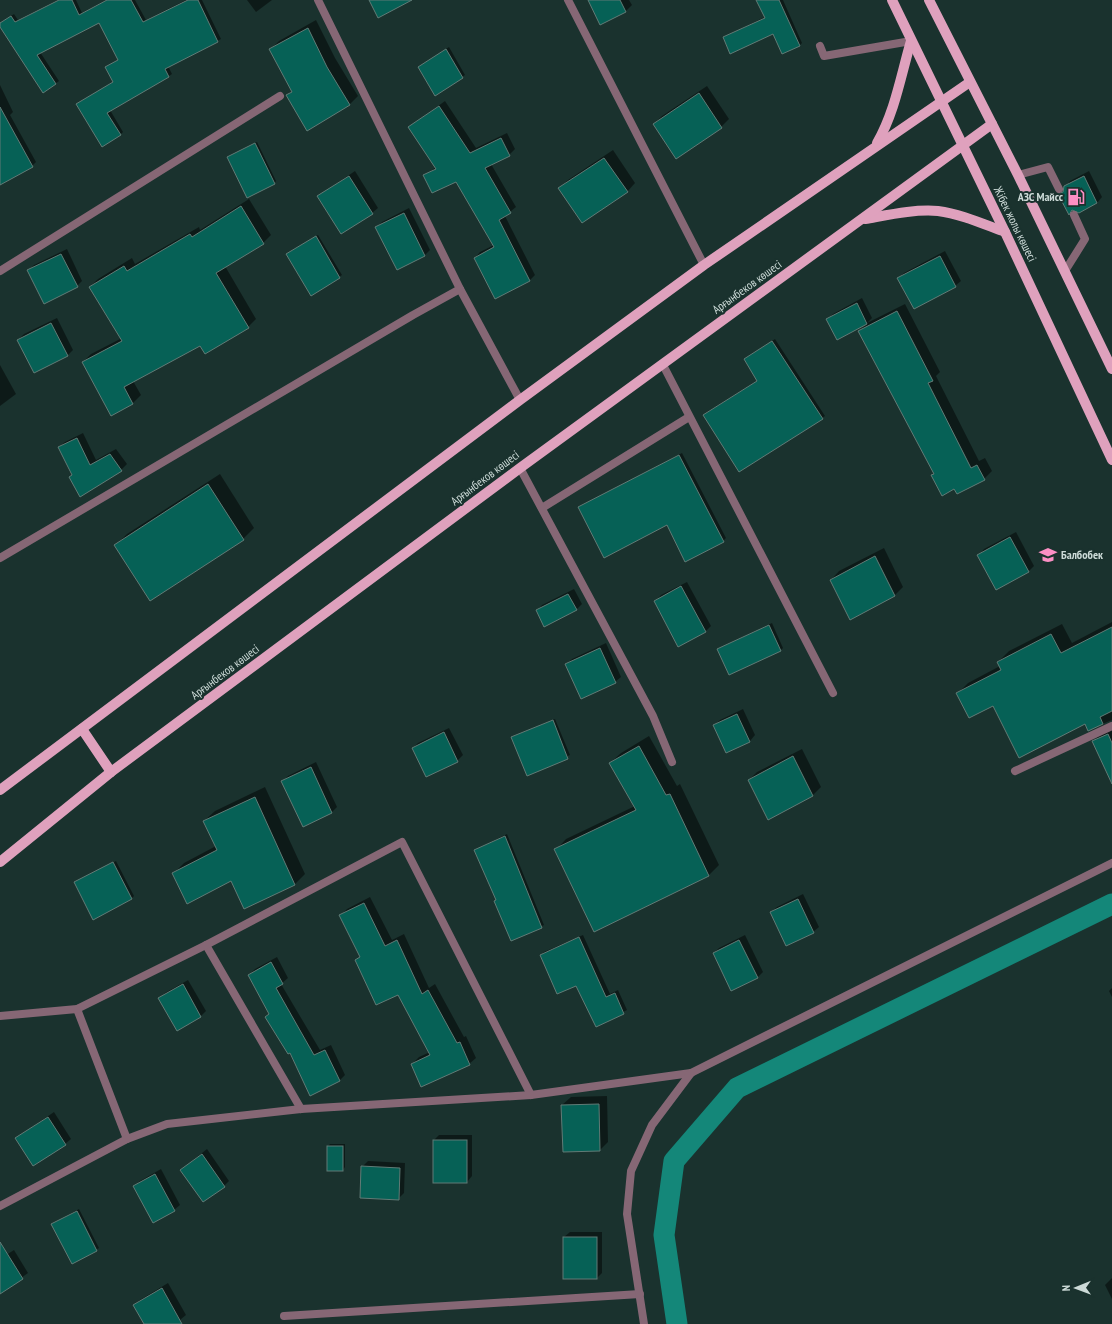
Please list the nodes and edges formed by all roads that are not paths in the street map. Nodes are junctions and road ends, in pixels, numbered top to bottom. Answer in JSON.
{"nodes":[{"id":1,"x":318,"y":0,"type":"edge"},
{"id":2,"x":568,"y":0,"type":"edge"},
{"id":3,"x":892,"y":0,"type":"edge"},
{"id":4,"x":929,"y":0,"type":"edge"},
{"id":5,"x":911,"y":41,"type":"junction"},
{"id":6,"x":820,"y":46,"type":"dead end"},
{"id":7,"x":970,"y":82,"type":"junction"},
{"id":8,"x":280,"y":96,"type":"dead end"},
{"id":9,"x":941,"y":100,"type":"junction"},
{"id":10,"x":992,"y":124,"type":"junction"},
{"id":11,"x":962,"y":145,"type":"junction"},
{"id":12,"x":875,"y":147,"type":"junction"},
{"id":13,"x":1018,"y":175,"type":"junction"},
{"id":14,"x":1059,"y":188,"type":"dead end"},
{"id":15,"x":1074,"y":215,"type":"dead end"},
{"id":16,"x":861,"y":220,"type":"junction"},
{"id":17,"x":1005,"y":232,"type":"junction"},
{"id":18,"x":704,"y":265,"type":"junction"},
{"id":19,"x":0,"y":271,"type":"edge"},
{"id":20,"x":1065,"y":271,"type":"junction"},
{"id":21,"x":460,"y":289,"type":"junction"},
{"id":22,"x":663,"y":365,"type":"junction"},
{"id":23,"x":1112,"y":369,"type":"edge"},
{"id":24,"x":520,"y":400,"type":"junction"},
{"id":25,"x":689,"y":417,"type":"junction"},
{"id":26,"x":1112,"y":460,"type":"edge"},
{"id":27,"x":520,"y":468,"type":"junction"},
{"id":28,"x":542,"y":508,"type":"junction"},
{"id":29,"x":0,"y":558,"type":"edge"},
{"id":30,"x":832,"y":693,"type":"dead end"},
{"id":31,"x":1112,"y":726,"type":"edge"},
{"id":32,"x":82,"y":729,"type":"junction"},
{"id":33,"x":672,"y":762,"type":"dead end"},
{"id":34,"x":1015,"y":771,"type":"dead end"},
{"id":35,"x":111,"y":772,"type":"junction"},
{"id":36,"x":0,"y":790,"type":"edge"},
{"id":37,"x":0,"y":862,"type":"edge"},
{"id":38,"x":1112,"y":863,"type":"edge"},
{"id":39,"x":206,"y":945,"type":"junction"},
{"id":40,"x":77,"y":1010,"type":"junction"},
{"id":41,"x":0,"y":1016,"type":"edge"},
{"id":42,"x":691,"y":1073,"type":"junction"},
{"id":43,"x":531,"y":1095,"type":"junction"},
{"id":44,"x":301,"y":1108,"type":"junction"},
{"id":45,"x":127,"y":1139,"type":"junction"},
{"id":46,"x":0,"y":1206,"type":"edge"},
{"id":47,"x":640,"y":1294,"type":"junction"},
{"id":48,"x":284,"y":1316,"type":"dead end"},
{"id":49,"x":644,"y":1324,"type":"edge"}],
"edges":[{"from":1,"to":21,"type":"street"},
{"from":2,"to":18,"type":"street"},
{"from":3,"to":5,"type":"main road","name":"Жібек жолы көшесі"},
{"from":4,"to":7,"type":"main road","name":"Жібек жолы көшесі"},
{"from":5,"to":6,"type":"street"},
{"from":5,"to":9,"type":"main road","name":"Жібек жолы көшесі"},
{"from":5,"to":12,"type":"main road"},
{"from":7,"to":9,"type":"main road"},
{"from":7,"to":10,"type":"main road","name":"Жібек жолы көшесі"},
{"from":8,"to":19,"type":"street"},
{"from":9,"to":11,"type":"main road","name":"Жібек жолы көшесі"},
{"from":9,"to":12,"type":"main road"},
{"from":10,"to":11,"type":"main road","name":"Арғынбеков көшесі"},
{"from":10,"to":13,"type":"main road","name":"Жібек жолы көшесі"},
{"from":11,"to":16,"type":"main road","name":"Арғынбеков көшесі"},
{"from":11,"to":17,"type":"main road","name":"Жібек жолы көшесі"},
{"from":12,"to":18,"type":"main road"},
{"from":13,"to":14,"type":"street"},
{"from":13,"to":20,"type":"main road","name":"Жібек жолы көшесі"},
{"from":15,"to":20,"type":"street"},
{"from":16,"to":17,"type":"main road"},
{"from":16,"to":22,"type":"main road","name":"Арғынбеков көшесі"},
{"from":17,"to":26,"type":"main road","name":"Жібек жолы көшесі"},
{"from":18,"to":24,"type":"main road"},
{"from":20,"to":23,"type":"main road","name":"Жібек жолы көшесі"},
{"from":21,"to":24,"type":"street"},
{"from":21,"to":29,"type":"street"},
{"from":22,"to":25,"type":"street"},
{"from":22,"to":27,"type":"main road","name":"Арғынбеков көшесі"},
{"from":24,"to":32,"type":"main road"},
{"from":25,"to":28,"type":"street"},
{"from":25,"to":30,"type":"street"},
{"from":27,"to":28,"type":"street"},
{"from":27,"to":35,"type":"main road","name":"Арғынбеков көшесі"},
{"from":28,"to":33,"type":"street"},
{"from":31,"to":34,"type":"street"},
{"from":32,"to":35,"type":"main road"},
{"from":32,"to":36,"type":"main road"},
{"from":35,"to":37,"type":"main road","name":"Арғынбеков көшесі"},
{"from":38,"to":42,"type":"street"},
{"from":39,"to":40,"type":"street"},
{"from":39,"to":43,"type":"street"},
{"from":39,"to":44,"type":"street"},
{"from":40,"to":41,"type":"street"},
{"from":40,"to":45,"type":"street"},
{"from":42,"to":43,"type":"street"},
{"from":42,"to":47,"type":"street"},
{"from":43,"to":44,"type":"street"},
{"from":44,"to":45,"type":"street"},
{"from":45,"to":46,"type":"street"},
{"from":47,"to":48,"type":"street"},
{"from":47,"to":49,"type":"street"}]}
